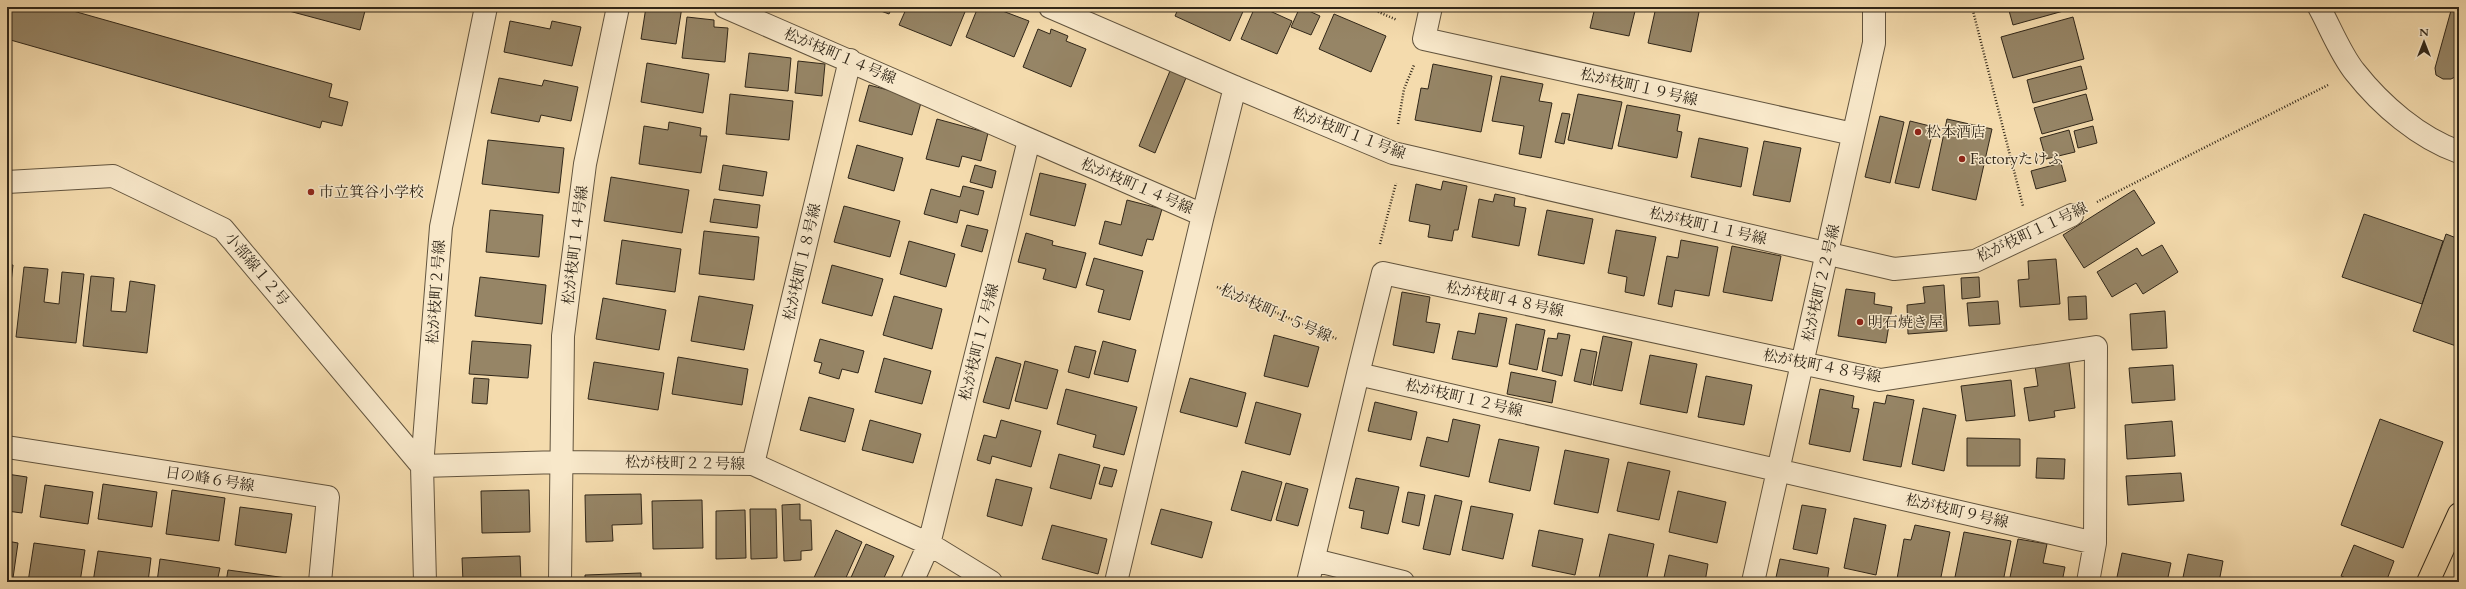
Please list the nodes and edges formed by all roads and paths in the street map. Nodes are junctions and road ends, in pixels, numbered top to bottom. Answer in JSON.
{"nodes":[{"id":1,"x":486,"y":7,"type":"edge"},
{"id":2,"x":618,"y":7,"type":"edge"},
{"id":3,"x":725,"y":7,"type":"edge"},
{"id":4,"x":1050,"y":7,"type":"edge"},
{"id":5,"x":1431,"y":7,"type":"edge"},
{"id":6,"x":1874,"y":7,"type":"edge"},
{"id":7,"x":1972,"y":7,"type":"edge"},
{"id":8,"x":2319,"y":7,"type":"edge"},
{"id":9,"x":1424,"y":39,"type":"junction"},
{"id":10,"x":850,"y":60,"type":"junction"},
{"id":11,"x":2354,"y":71,"type":"junction"},
{"id":12,"x":1235,"y":87,"type":"junction"},
{"id":13,"x":1854,"y":134,"type":"junction"},
{"id":14,"x":1029,"y":140,"type":"junction"},
{"id":15,"x":2459,"y":152,"type":"edge"},
{"id":16,"x":1394,"y":153,"type":"junction"},
{"id":17,"x":7,"y":182,"type":"edge"},
{"id":18,"x":1203,"y":215,"type":"junction"},
{"id":19,"x":2072,"y":215,"type":"joint"},
{"id":20,"x":2031,"y":234,"type":"junction"},
{"id":21,"x":1827,"y":253,"type":"junction"},
{"id":22,"x":1383,"y":273,"type":"junction"},
{"id":23,"x":1189,"y":274,"type":"junction"},
{"id":24,"x":1364,"y":351,"type":"junction"},
{"id":25,"x":1803,"y":364,"type":"junction"},
{"id":26,"x":1358,"y":374,"type":"junction"},
{"id":27,"x":7,"y":447,"type":"edge"},
{"id":28,"x":561,"y":462,"type":"junction"},
{"id":29,"x":753,"y":464,"type":"junction"},
{"id":30,"x":422,"y":466,"type":"junction"},
{"id":31,"x":1780,"y":470,"type":"junction"},
{"id":32,"x":2459,"y":514,"type":"edge"},
{"id":33,"x":2095,"y":543,"type":"junction"},
{"id":34,"x":929,"y":544,"type":"junction"},
{"id":35,"x":1314,"y":560,"type":"junction"},
{"id":36,"x":320,"y":582,"type":"edge"},
{"id":37,"x":425,"y":582,"type":"edge"},
{"id":38,"x":560,"y":582,"type":"edge"},
{"id":39,"x":912,"y":582,"type":"edge"},
{"id":40,"x":991,"y":582,"type":"edge"},
{"id":41,"x":1116,"y":582,"type":"edge"},
{"id":42,"x":1308,"y":582,"type":"edge"},
{"id":43,"x":1403,"y":582,"type":"edge"},
{"id":44,"x":1753,"y":582,"type":"edge"},
{"id":45,"x":2088,"y":582,"type":"edge"},
{"id":46,"x":2428,"y":582,"type":"edge"}],
"edges":[{"from":1,"to":30,"type":"street","name":"松が枝町２号線"},
{"from":2,"to":28,"type":"street","name":"松が枝町１４号線"},
{"from":3,"to":10,"type":"street","name":"松が枝町１４号線"},
{"from":4,"to":12,"type":"street","name":"松が枝町１１号線"},
{"from":5,"to":9,"type":"street"},
{"from":6,"to":13,"type":"street","name":"松が枝町２２号線"},
{"from":7,"to":20,"type":"path"},
{"from":8,"to":11,"type":"street"},
{"from":9,"to":13,"type":"street","name":"松が枝町１９号線"},
{"from":9,"to":16,"type":"path"},
{"from":10,"to":14,"type":"street","name":"松が枝町１４号線"},
{"from":10,"to":29,"type":"street","name":"松が枝町１８号線"},
{"from":11,"to":15,"type":"street"},
{"from":11,"to":19,"type":"path","name":"松が枝町１１号線"},
{"from":12,"to":16,"type":"street","name":"松が枝町１１号線"},
{"from":12,"to":18,"type":"street"},
{"from":13,"to":21,"type":"street","name":"松が枝町２２号線"},
{"from":14,"to":18,"type":"street","name":"松が枝町１４号線"},
{"from":14,"to":34,"type":"street","name":"松が枝町１７号線"},
{"from":16,"to":21,"type":"street","name":"松が枝町１１号線"},
{"from":16,"to":22,"type":"path"},
{"from":17,"to":30,"type":"street","name":"小部線１２号"},
{"from":18,"to":23,"type":"street","name":"松が枝町１４号線"},
{"from":19,"to":20,"type":"street","name":"松が枝町１１号線"},
{"from":20,"to":21,"type":"street","name":"松が枝町１１号線"},
{"from":21,"to":25,"type":"street","name":"松が枝町２２号線"},
{"from":22,"to":24,"type":"street"},
{"from":22,"to":25,"type":"street","name":"松が枝町４８号線"},
{"from":23,"to":24,"type":"path","name":"松が枝町１５号線"},
{"from":23,"to":41,"type":"street","name":"松が枝町１４号線"},
{"from":24,"to":26,"type":"street"},
{"from":25,"to":31,"type":"street","name":"松が枝町２２号線"},
{"from":25,"to":33,"type":"street","name":"松が枝町４８号線"},
{"from":26,"to":31,"type":"street","name":"松が枝町１２号線"},
{"from":26,"to":35,"type":"street"},
{"from":27,"to":36,"type":"street","name":"日の峰６号線"},
{"from":28,"to":29,"type":"street","name":"松が枝町２２号線"},
{"from":28,"to":30,"type":"street","name":"松が枝町２２号線"},
{"from":28,"to":38,"type":"street","name":"松が枝町１４号線"},
{"from":29,"to":34,"type":"street","name":"松が枝町２２号線"},
{"from":30,"to":37,"type":"street","name":"松が枝町２号線"},
{"from":31,"to":33,"type":"street","name":"松が枝町９号線"},
{"from":31,"to":44,"type":"street","name":"松が枝町２２号線"},
{"from":32,"to":46,"type":"highway"},
{"from":33,"to":45,"type":"street"},
{"from":34,"to":39,"type":"street","name":"松が枝町１７号線"},
{"from":34,"to":40,"type":"street","name":"松が枝町２２号線"},
{"from":35,"to":42,"type":"street"},
{"from":35,"to":43,"type":"street"}]}
